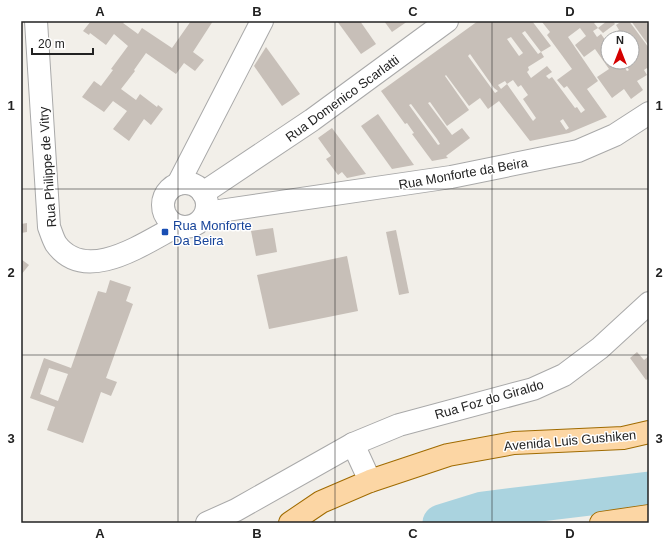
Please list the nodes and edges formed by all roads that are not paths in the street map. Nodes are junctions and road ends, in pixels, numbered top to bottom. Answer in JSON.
{"nodes":[{"id":1,"x":32,"y":21,"type":"edge"},
{"id":2,"x":36,"y":21,"type":"edge"},
{"id":3,"x":262,"y":21,"type":"edge"},
{"id":4,"x":448,"y":21,"type":"edge"},
{"id":5,"x":21,"y":34,"type":"edge"},
{"id":6,"x":649,"y":113,"type":"edge"},
{"id":7,"x":178,"y":184,"type":"junction"},
{"id":8,"x":206,"y":203,"type":"junction"},
{"id":9,"x":170,"y":219,"type":"junction"},
{"id":10,"x":649,"y":303,"type":"edge"},
{"id":11,"x":649,"y":432,"type":"edge"},
{"id":12,"x":353,"y":444,"type":"junction"},
{"id":13,"x":370,"y":481,"type":"junction"},
{"id":14,"x":649,"y":516,"type":"edge"},
{"id":15,"x":207,"y":523,"type":"edge"},
{"id":16,"x":290,"y":523,"type":"edge"},
{"id":17,"x":601,"y":523,"type":"edge"}],
"edges":[{"from":1,"to":5,"type":"street"},
{"from":2,"to":9,"type":"street","name":"Rua Philippe de Vitry"},
{"from":3,"to":7,"type":"street"},
{"from":4,"to":8,"type":"street","name":"Rua Domenico Scarlatti"},
{"from":6,"to":8,"type":"street","name":"Rua Monforte da Beira"},
{"from":7,"to":8,"type":"street"},
{"from":7,"to":9,"type":"street"},
{"from":8,"to":9,"type":"street"},
{"from":10,"to":12,"type":"street","name":"Rua Foz do Giraldo"},
{"from":11,"to":13,"type":"main road","name":"Avenida Luis Gushiken"},
{"from":12,"to":13,"type":"street"},
{"from":12,"to":15,"type":"street","name":"Rua Foz do Giraldo"},
{"from":13,"to":16,"type":"main road","name":"Avenida Luis Gushiken"},
{"from":14,"to":17,"type":"main road"}]}
